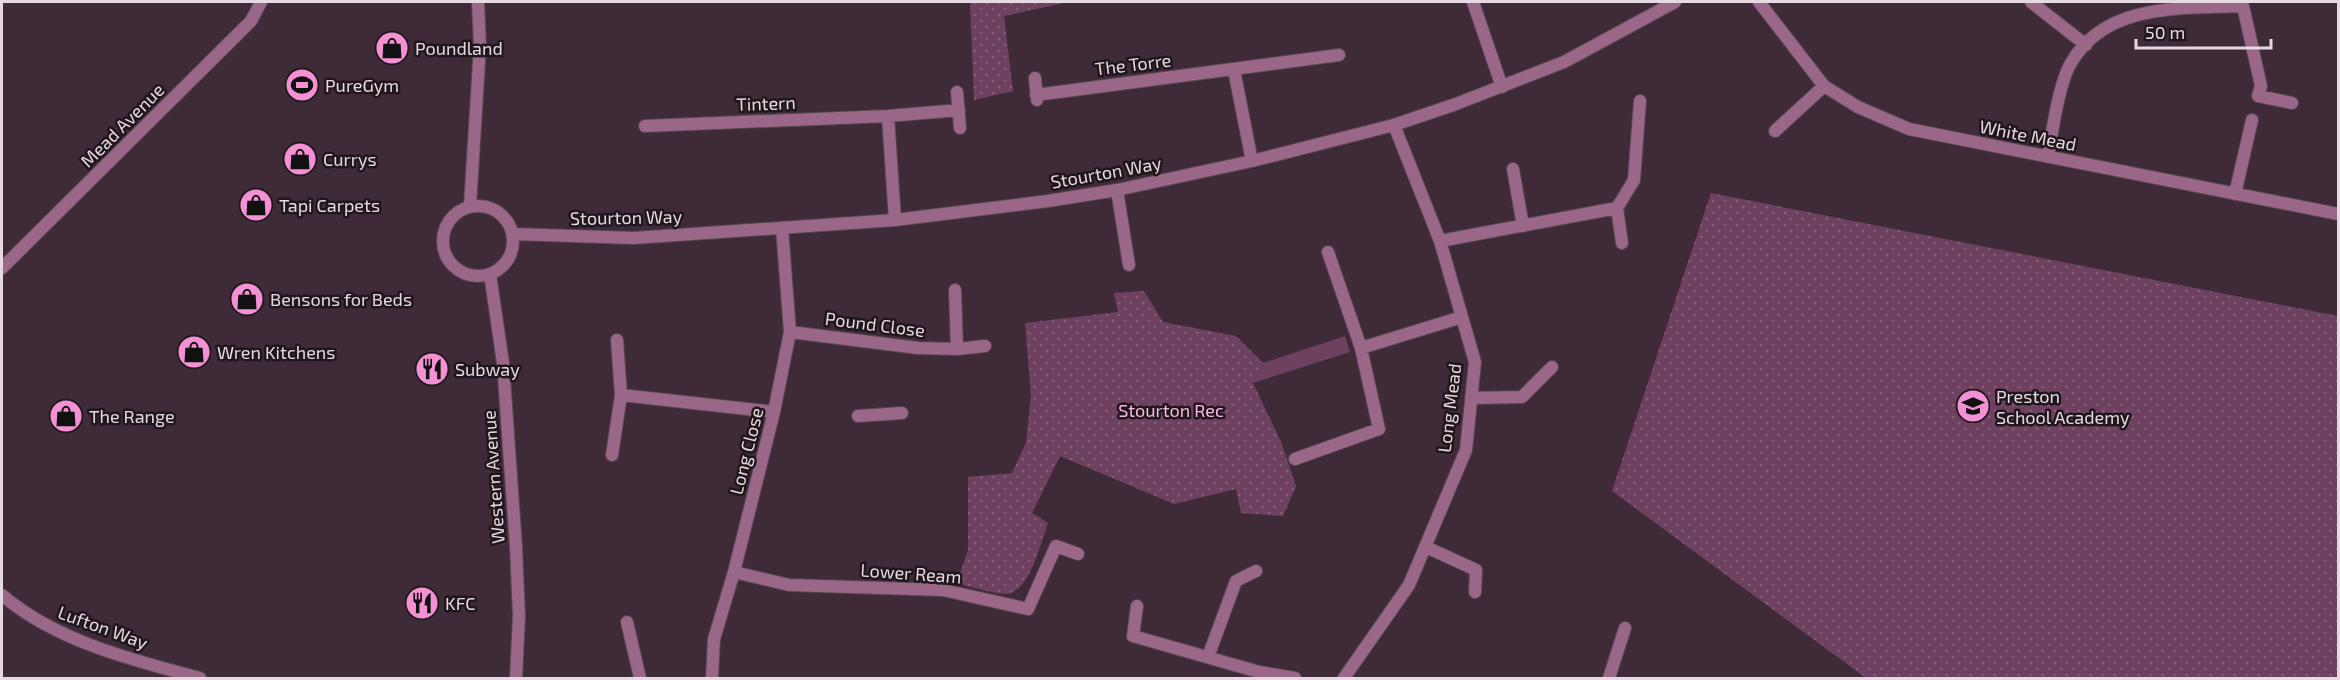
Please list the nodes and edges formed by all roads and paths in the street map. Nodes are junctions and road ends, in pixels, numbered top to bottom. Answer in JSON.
{"nodes":[{"id":1,"x":261,"y":2,"type":"edge"},
{"id":2,"x":478,"y":2,"type":"edge"},
{"id":3,"x":1473,"y":2,"type":"edge"},
{"id":4,"x":1675,"y":2,"type":"edge"},
{"id":5,"x":1759,"y":2,"type":"edge"},
{"id":6,"x":2031,"y":2,"type":"edge"},
{"id":7,"x":2193,"y":5,"type":"edge"},
{"id":8,"x":2086,"y":45,"type":"junction"},
{"id":9,"x":1339,"y":55,"type":"dead end"},
{"id":10,"x":1234,"y":70,"type":"junction"},
{"id":11,"x":1035,"y":78,"type":"dead end"},
{"id":12,"x":1824,"y":86,"type":"junction"},
{"id":13,"x":1502,"y":87,"type":"junction"},
{"id":14,"x":957,"y":92,"type":"dead end"},
{"id":15,"x":1640,"y":101,"type":"dead end"},
{"id":16,"x":2292,"y":103,"type":"dead end"},
{"id":17,"x":959,"y":110,"type":"junction"},
{"id":18,"x":888,"y":116,"type":"junction"},
{"id":19,"x":2252,"y":120,"type":"dead end"},
{"id":20,"x":1394,"y":125,"type":"junction"},
{"id":21,"x":645,"y":126,"type":"dead end"},
{"id":22,"x":960,"y":128,"type":"dead end"},
{"id":23,"x":1775,"y":131,"type":"dead end"},
{"id":24,"x":2048,"y":157,"type":"junction"},
{"id":25,"x":1252,"y":161,"type":"junction"},
{"id":26,"x":1513,"y":169,"type":"dead end"},
{"id":27,"x":1117,"y":190,"type":"junction"},
{"id":28,"x":2235,"y":194,"type":"junction"},
{"id":29,"x":470,"y":206,"type":"junction"},
{"id":30,"x":1617,"y":208,"type":"junction"},
{"id":31,"x":2338,"y":214,"type":"edge"},
{"id":32,"x":895,"y":220,"type":"junction"},
{"id":33,"x":1523,"y":226,"type":"junction"},
{"id":34,"x":782,"y":228,"type":"junction"},
{"id":35,"x":513,"y":234,"type":"junction"},
{"id":36,"x":1440,"y":241,"type":"junction"},
{"id":37,"x":1622,"y":243,"type":"dead end"},
{"id":38,"x":1328,"y":252,"type":"dead end"},
{"id":39,"x":1129,"y":265,"type":"dead end"},
{"id":40,"x":2,"y":268,"type":"edge"},
{"id":41,"x":490,"y":274,"type":"junction"},
{"id":42,"x":955,"y":290,"type":"dead end"},
{"id":43,"x":1462,"y":317,"type":"junction"},
{"id":44,"x":790,"y":332,"type":"junction"},
{"id":45,"x":616,"y":340,"type":"dead end"},
{"id":46,"x":985,"y":346,"type":"dead end"},
{"id":47,"x":1360,"y":348,"type":"junction"},
{"id":48,"x":957,"y":349,"type":"junction"},
{"id":49,"x":1552,"y":367,"type":"dead end"},
{"id":50,"x":621,"y":395,"type":"junction"},
{"id":51,"x":1471,"y":398,"type":"junction"},
{"id":52,"x":774,"y":412,"type":"junction"},
{"id":53,"x":902,"y":413,"type":"dead end"},
{"id":54,"x":858,"y":416,"type":"dead end"},
{"id":55,"x":612,"y":455,"type":"dead end"},
{"id":56,"x":1295,"y":459,"type":"dead end"},
{"id":57,"x":1426,"y":547,"type":"junction"},
{"id":58,"x":1078,"y":554,"type":"dead end"},
{"id":59,"x":1256,"y":571,"type":"dead end"},
{"id":60,"x":734,"y":572,"type":"junction"},
{"id":61,"x":1474,"y":592,"type":"dead end"},
{"id":62,"x":2,"y":595,"type":"edge"},
{"id":63,"x":1137,"y":606,"type":"dead end"},
{"id":64,"x":627,"y":622,"type":"dead end"},
{"id":65,"x":1625,"y":628,"type":"dead end"},
{"id":66,"x":1208,"y":657,"type":"junction"},
{"id":67,"x":200,"y":678,"type":"edge"},
{"id":68,"x":516,"y":678,"type":"edge"},
{"id":69,"x":640,"y":678,"type":"edge"},
{"id":70,"x":712,"y":678,"type":"edge"},
{"id":71,"x":1295,"y":678,"type":"edge"},
{"id":72,"x":1344,"y":678,"type":"edge"},
{"id":73,"x":1609,"y":678,"type":"edge"}],
"edges":[{"from":1,"to":40,"type":"street","name":"Mead Avenue"},
{"from":2,"to":29,"type":"street"},
{"from":3,"to":13,"type":"street"},
{"from":4,"to":13,"type":"street","name":"Stourton Way"},
{"from":5,"to":12,"type":"street","name":"White Mead"},
{"from":6,"to":8,"type":"street"},
{"from":7,"to":8,"type":"street"},
{"from":7,"to":16,"type":"street"},
{"from":8,"to":24,"type":"street"},
{"from":9,"to":10,"type":"street","name":"The Torre"},
{"from":10,"to":11,"type":"street","name":"The Torre"},
{"from":10,"to":25,"type":"street"},
{"from":12,"to":23,"type":"street"},
{"from":12,"to":24,"type":"street","name":"White Mead"},
{"from":13,"to":20,"type":"street","name":"Stourton Way"},
{"from":14,"to":17,"type":"street"},
{"from":15,"to":30,"type":"street"},
{"from":17,"to":18,"type":"street","name":"Tintern"},
{"from":17,"to":22,"type":"street"},
{"from":18,"to":21,"type":"street","name":"Tintern"},
{"from":18,"to":32,"type":"street"},
{"from":19,"to":28,"type":"street"},
{"from":20,"to":25,"type":"street","name":"Stourton Way"},
{"from":20,"to":36,"type":"street","name":"Long Mead"},
{"from":24,"to":28,"type":"street","name":"White Mead"},
{"from":25,"to":27,"type":"street","name":"Stourton Way"},
{"from":26,"to":33,"type":"street"},
{"from":27,"to":32,"type":"street","name":"Stourton Way"},
{"from":27,"to":39,"type":"street"},
{"from":28,"to":31,"type":"street","name":"White Mead"},
{"from":29,"to":35,"type":"street"},
{"from":29,"to":41,"type":"street"},
{"from":30,"to":33,"type":"street"},
{"from":30,"to":37,"type":"street"},
{"from":32,"to":34,"type":"street","name":"Stourton Way"},
{"from":33,"to":36,"type":"street"},
{"from":34,"to":35,"type":"street","name":"Stourton Way"},
{"from":34,"to":44,"type":"street","name":"Long Close"},
{"from":35,"to":41,"type":"street"},
{"from":36,"to":43,"type":"street","name":"Long Mead"},
{"from":38,"to":47,"type":"street"},
{"from":41,"to":68,"type":"street","name":"Western Avenue"},
{"from":42,"to":48,"type":"street"},
{"from":43,"to":47,"type":"street"},
{"from":43,"to":51,"type":"street","name":"Long Mead"},
{"from":44,"to":48,"type":"street","name":"Pound Close"},
{"from":44,"to":52,"type":"street","name":"Long Close"},
{"from":45,"to":50,"type":"street"},
{"from":46,"to":48,"type":"street","name":"Pound Close"},
{"from":47,"to":56,"type":"street"},
{"from":49,"to":51,"type":"street"},
{"from":50,"to":52,"type":"street"},
{"from":50,"to":55,"type":"street"},
{"from":51,"to":57,"type":"street","name":"Long Mead"},
{"from":52,"to":60,"type":"street","name":"Long Close"},
{"from":53,"to":54,"type":"street"},
{"from":57,"to":61,"type":"street"},
{"from":57,"to":72,"type":"street","name":"Long Mead"},
{"from":58,"to":60,"type":"street","name":"Lower Ream"},
{"from":59,"to":66,"type":"street"},
{"from":60,"to":70,"type":"street","name":"Long Close"},
{"from":62,"to":67,"type":"street","name":"Lufton Way"},
{"from":63,"to":66,"type":"street"},
{"from":64,"to":69,"type":"street"},
{"from":65,"to":73,"type":"street"},
{"from":66,"to":71,"type":"street"}]}
